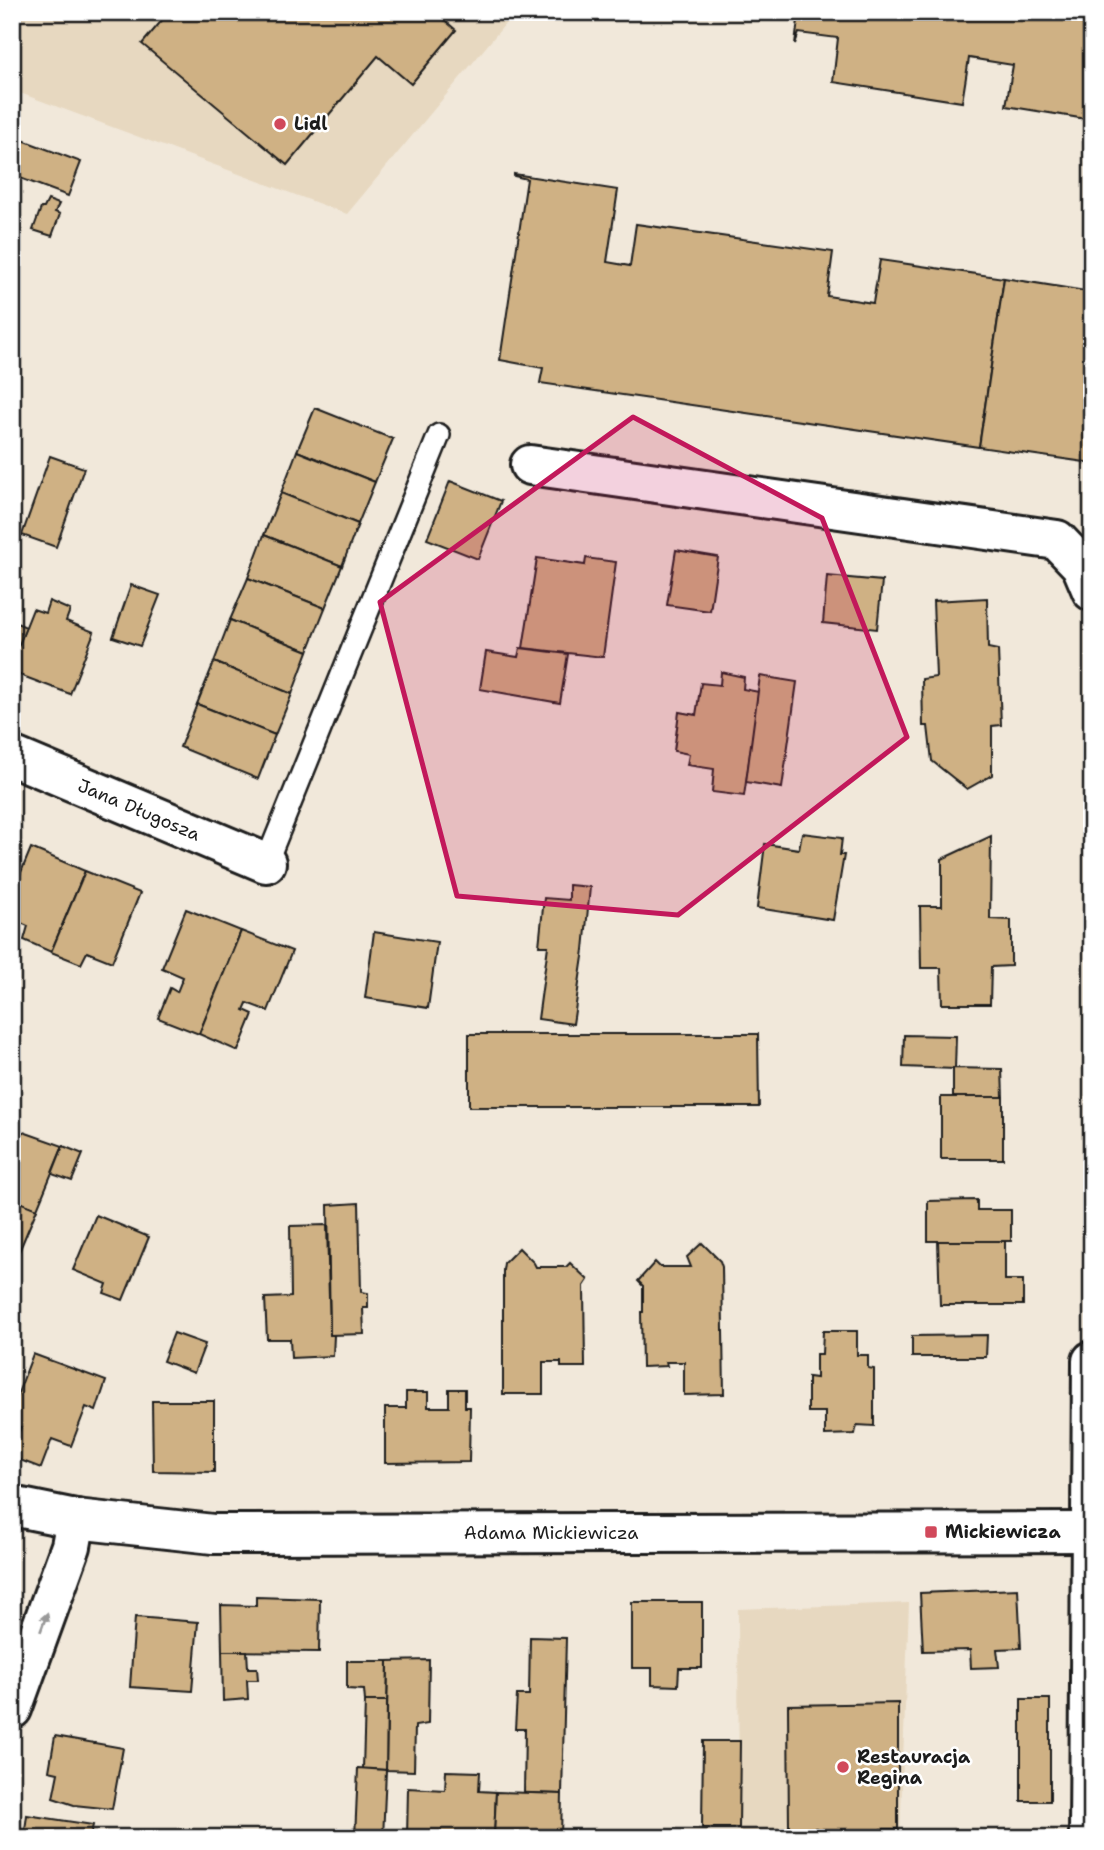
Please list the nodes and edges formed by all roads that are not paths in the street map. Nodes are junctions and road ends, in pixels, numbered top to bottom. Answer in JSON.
{"nodes":[{"id":1,"x":439,"y":435,"type":"dead end"},
{"id":2,"x":530,"y":465,"type":"dead end"},
{"id":3,"x":1092,"y":591,"type":"edge"},
{"id":4,"x":12,"y":756,"type":"edge"},
{"id":5,"x":267,"y":863,"type":"joint"},
{"id":6,"x":1092,"y":1361,"type":"edge"},
{"id":7,"x":12,"y":1506,"type":"edge"},
{"id":8,"x":76,"y":1519,"type":"junction"},
{"id":9,"x":1091,"y":1532,"type":"edge"},
{"id":10,"x":12,"y":1709,"type":"edge"},
{"id":11,"x":1089,"y":1838,"type":"edge"}],
"edges":[{"from":1,"to":5,"type":"lane"},
{"from":2,"to":3,"type":"street"},
{"from":4,"to":5,"type":"street","name":"Jana Długosza"},
{"from":6,"to":9,"type":"street"},
{"from":7,"to":8,"type":"street","name":"Adama Mickiewicza"},
{"from":8,"to":9,"type":"street","name":"Adama Mickiewicza"},
{"from":10,"to":8,"type":"street","one_way":true},
{"from":9,"to":11,"type":"street"}]}
